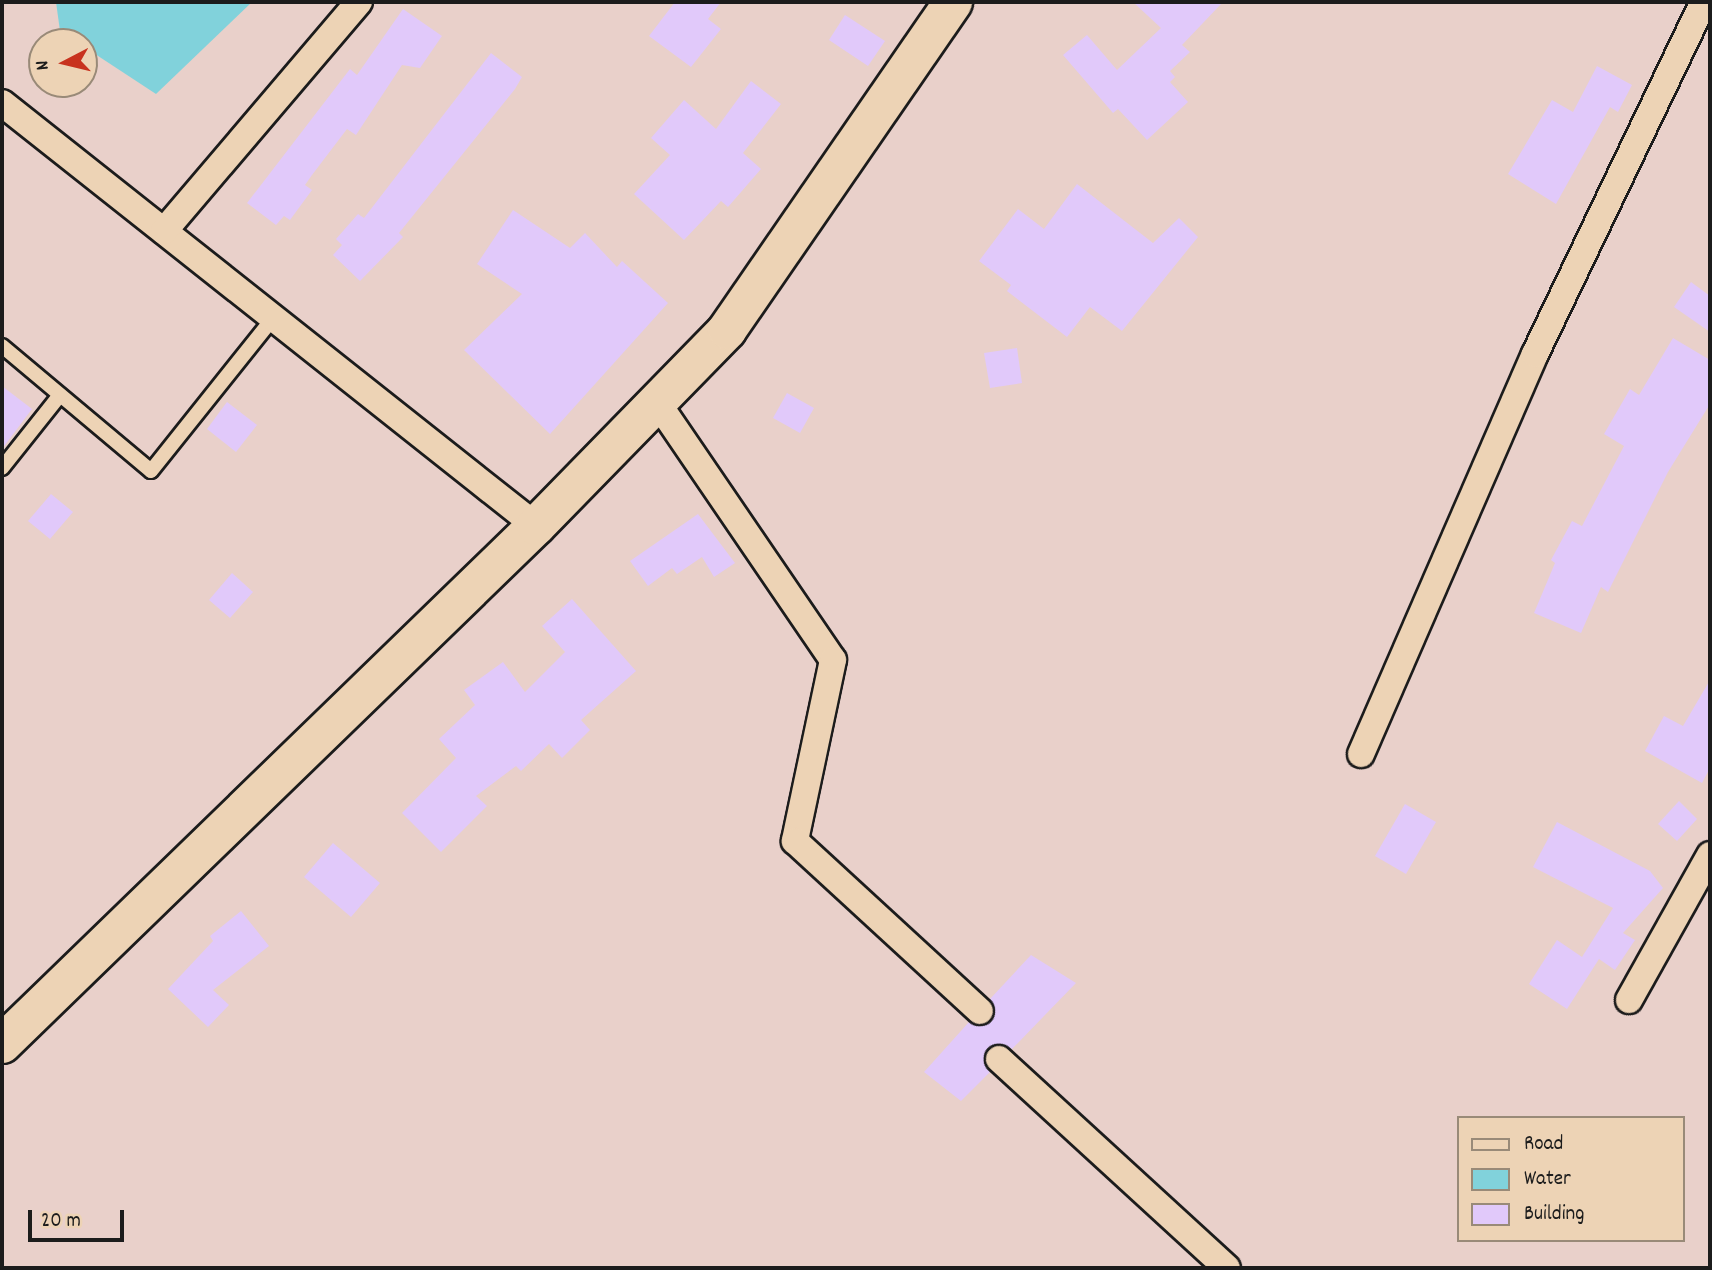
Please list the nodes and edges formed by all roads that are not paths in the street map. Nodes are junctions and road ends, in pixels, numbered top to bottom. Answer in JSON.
{"nodes":[{"id":1,"x":359,"y":2,"type":"edge"},
{"id":2,"x":953,"y":2,"type":"edge"},
{"id":3,"x":1704,"y":2,"type":"edge"},
{"id":4,"x":2,"y":104,"type":"edge"},
{"id":5,"x":164,"y":231,"type":"junction"},
{"id":6,"x":273,"y":318,"type":"junction"},
{"id":7,"x":2,"y":346,"type":"edge"},
{"id":8,"x":60,"y":395,"type":"junction"},
{"id":9,"x":657,"y":402,"type":"junction"},
{"id":10,"x":2,"y":468,"type":"edge"},
{"id":11,"x":536,"y":526,"type":"junction"},
{"id":12,"x":1361,"y":754,"type":"dead end"},
{"id":13,"x":1710,"y":855,"type":"edge"},
{"id":14,"x":1629,"y":1000,"type":"dead end"},
{"id":15,"x":980,"y":1011,"type":"dead end"},
{"id":16,"x":2,"y":1044,"type":"edge"},
{"id":17,"x":999,"y":1059,"type":"dead end"},
{"id":18,"x":1227,"y":1268,"type":"edge"}],
"edges":[{"from":1,"to":5,"type":"street"},
{"from":2,"to":9,"type":"main road"},
{"from":3,"to":12,"type":"street"},
{"from":4,"to":5,"type":"street"},
{"from":5,"to":6,"type":"street"},
{"from":6,"to":8,"type":"lane"},
{"from":6,"to":11,"type":"street"},
{"from":7,"to":8,"type":"lane"},
{"from":8,"to":10,"type":"lane"},
{"from":9,"to":11,"type":"main road"},
{"from":9,"to":15,"type":"street"},
{"from":11,"to":16,"type":"main road"},
{"from":13,"to":14,"type":"street"},
{"from":17,"to":18,"type":"street"}]}
